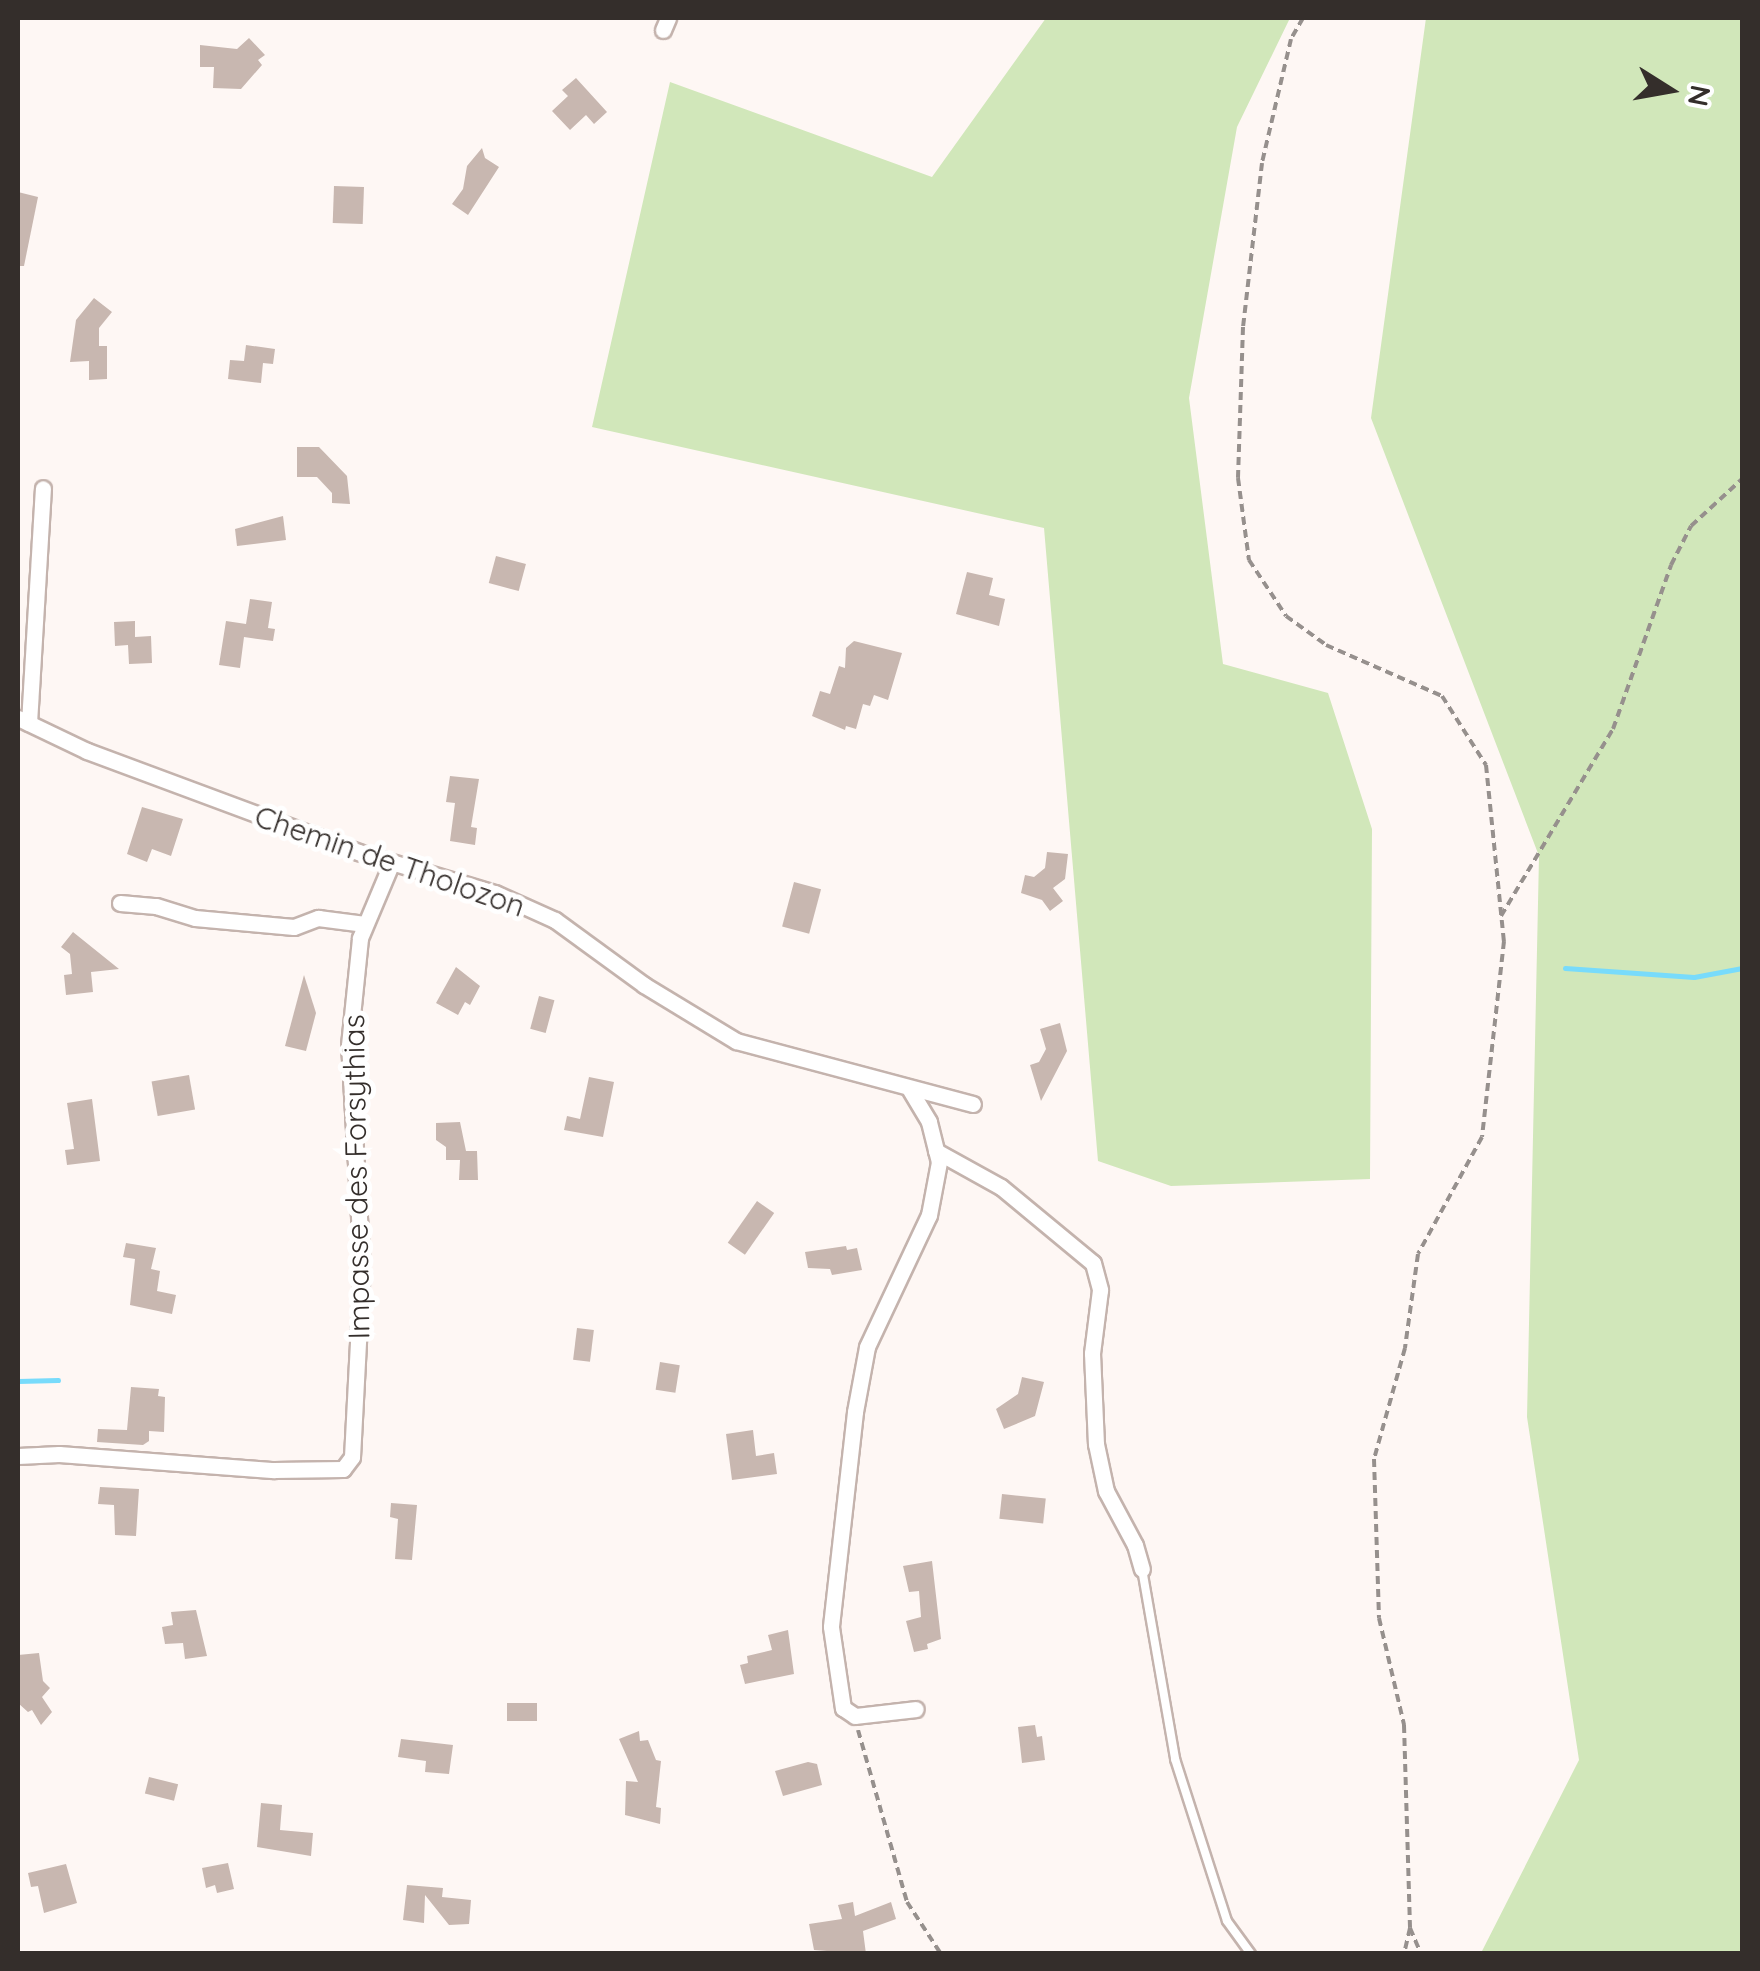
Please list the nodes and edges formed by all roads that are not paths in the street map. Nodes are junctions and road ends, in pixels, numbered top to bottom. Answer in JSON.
{"nodes":[{"id":1,"x":43,"y":488,"type":"dead end"},
{"id":2,"x":23,"y":721,"type":"edge"},
{"id":3,"x":392,"y":862,"type":"junction"},
{"id":4,"x":120,"y":903,"type":"dead end"},
{"id":5,"x":365,"y":924,"type":"junction"},
{"id":6,"x":910,"y":1090,"type":"junction"},
{"id":7,"x":973,"y":1104,"type":"dead end"},
{"id":8,"x":936,"y":1151,"type":"junction"},
{"id":9,"x":18,"y":1456,"type":"edge"},
{"id":10,"x":1142,"y":1569,"type":"joint"},
{"id":11,"x":916,"y":1709,"type":"dead end"},
{"id":12,"x":1251,"y":1954,"type":"edge"}],
"edges":[{"from":1,"to":2,"type":"street"},
{"from":2,"to":3,"type":"street","name":"Chemin de Tholozon"},
{"from":3,"to":5,"type":"street","name":"Impasse des Forsythias"},
{"from":3,"to":6,"type":"street","name":"Chemin de Tholozon"},
{"from":4,"to":5,"type":"street"},
{"from":5,"to":9,"type":"street","name":"Impasse des Forsythias"},
{"from":6,"to":7,"type":"street","name":"Chemin de Tholozon"},
{"from":6,"to":8,"type":"street"},
{"from":8,"to":10,"type":"street"},
{"from":8,"to":11,"type":"street"},
{"from":10,"to":12,"type":"lane"}]}
